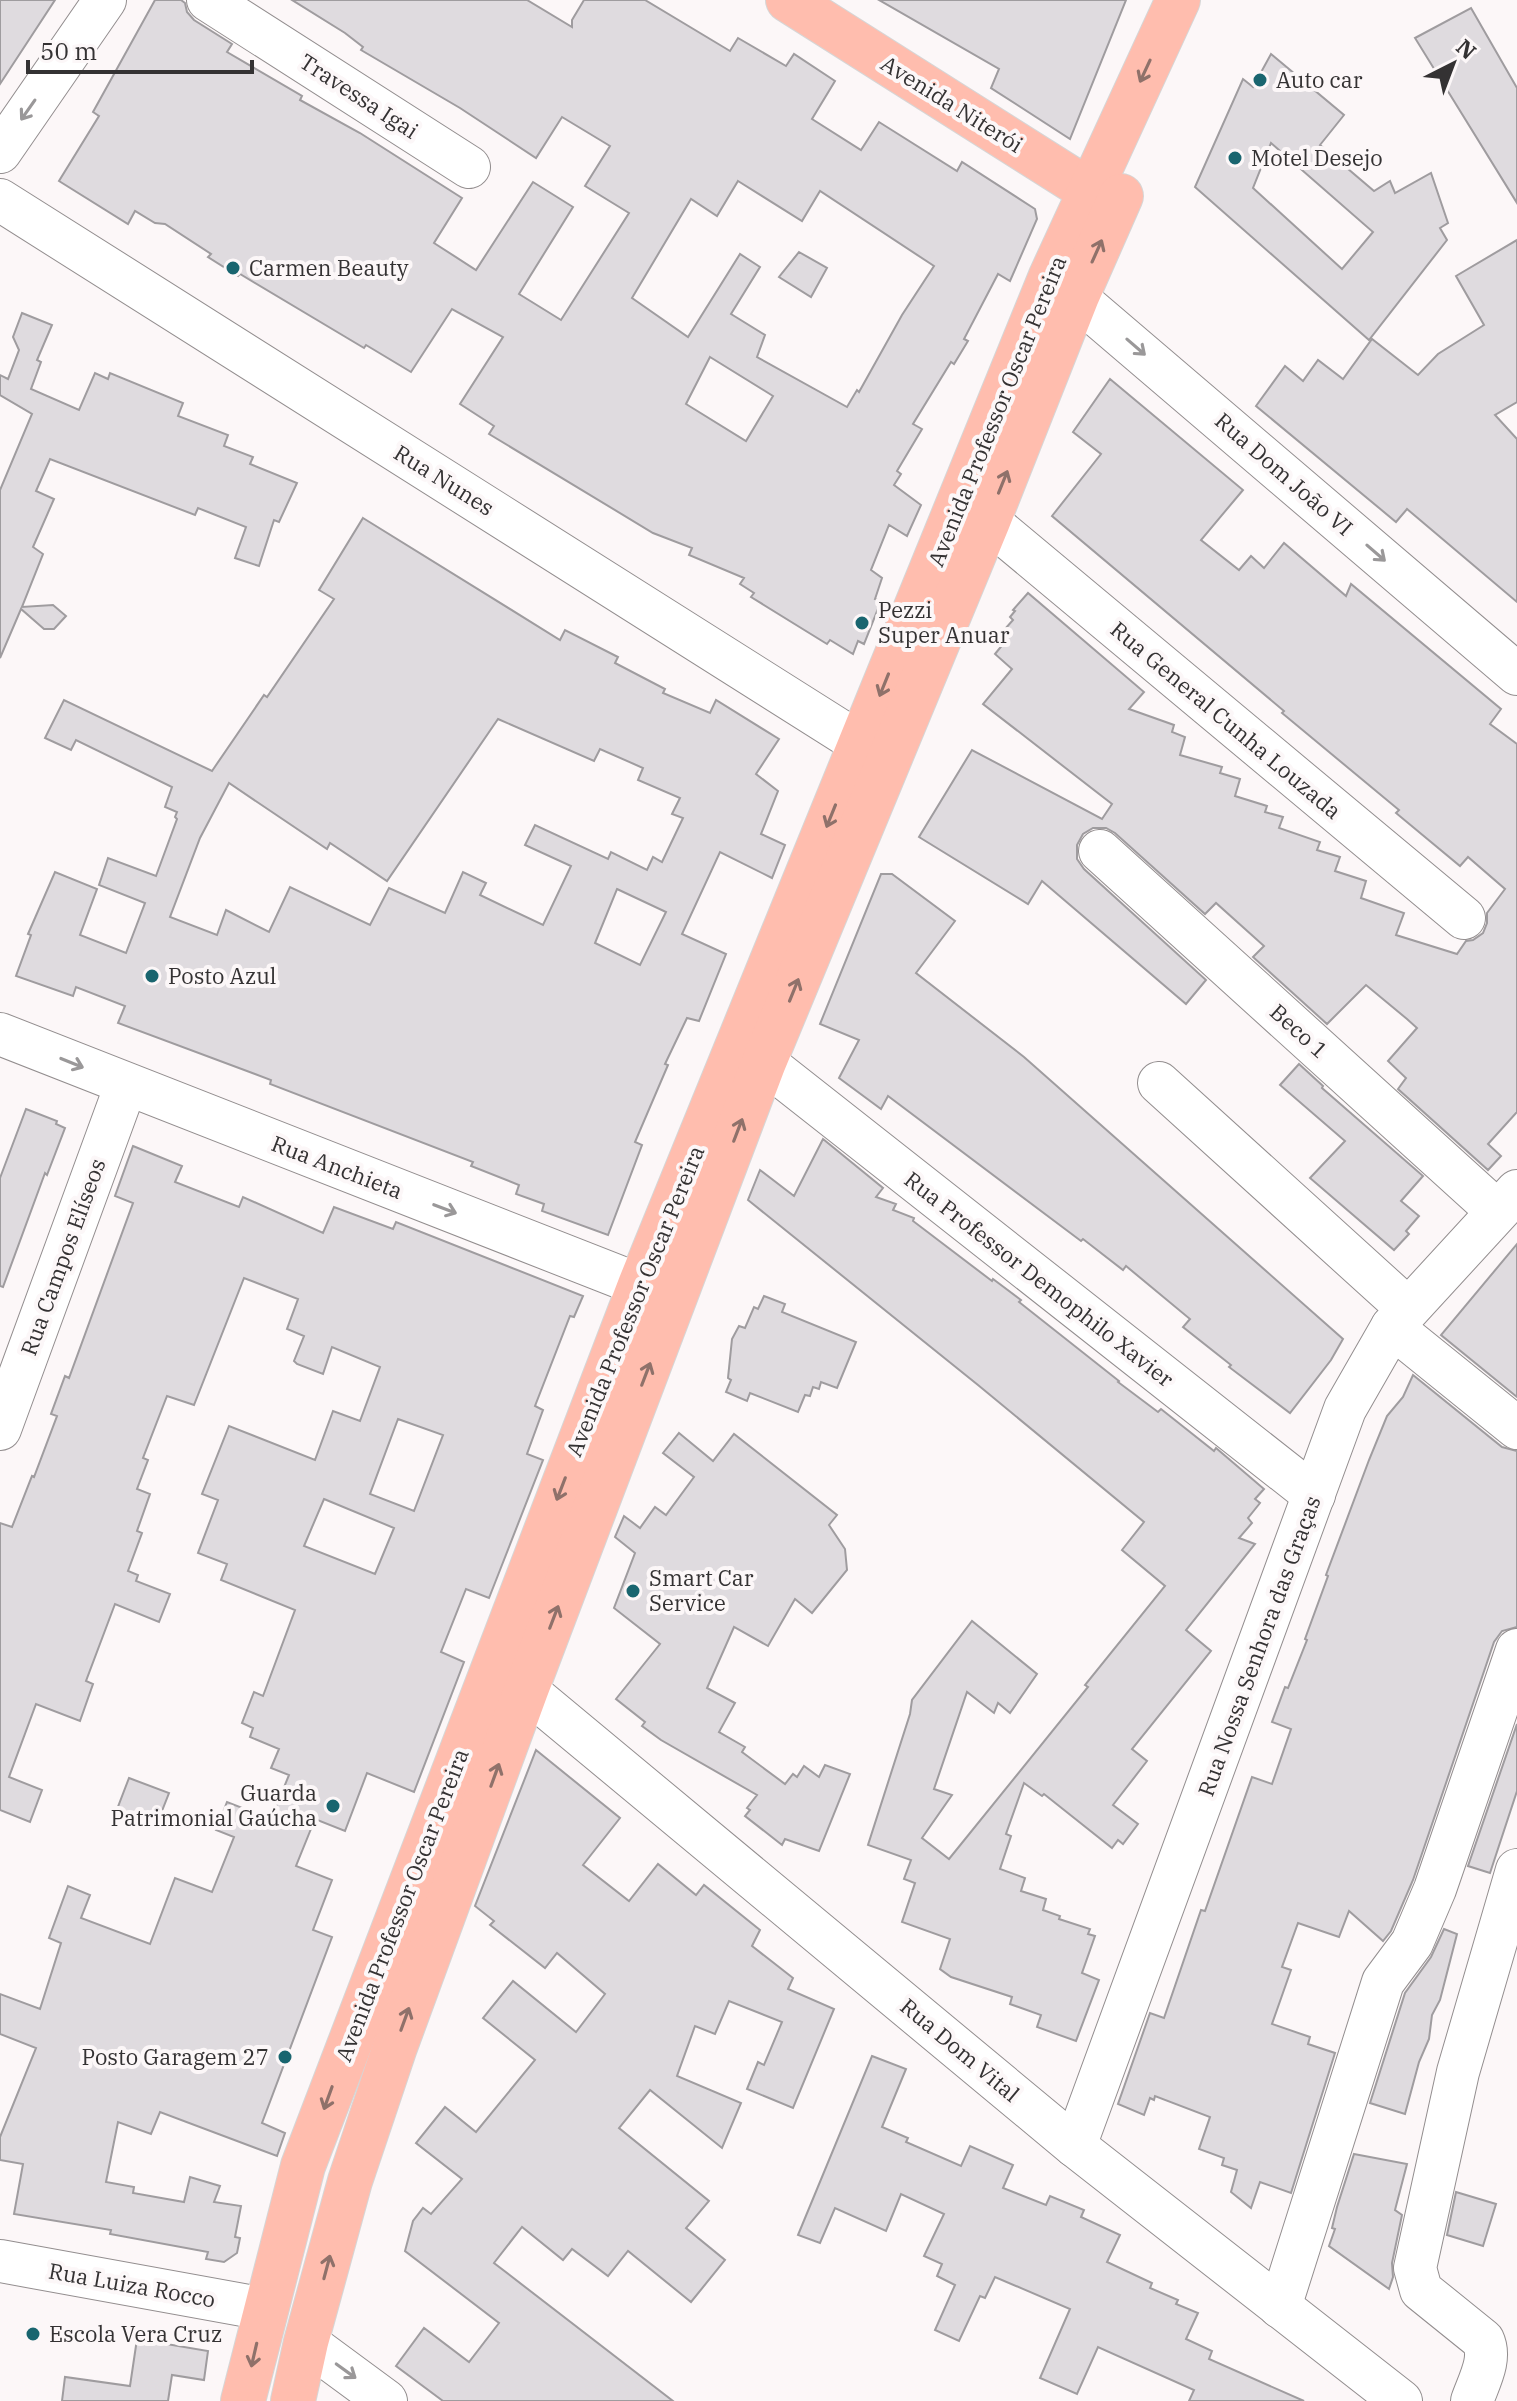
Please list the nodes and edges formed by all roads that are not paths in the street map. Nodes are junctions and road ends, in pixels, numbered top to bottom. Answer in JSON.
{"nodes":[{"id":1,"x":105,"y":0,"type":"edge"},
{"id":2,"x":208,"y":0,"type":"edge"},
{"id":3,"x":788,"y":0,"type":"edge"},
{"id":4,"x":1178,"y":0,"type":"edge"},
{"id":5,"x":1210,"y":0,"type":"edge"},
{"id":6,"x":0,"y":152,"type":"edge"},
{"id":7,"x":469,"y":167,"type":"dead end"},
{"id":8,"x":1103,"y":198,"type":"junction"},
{"id":9,"x":0,"y":200,"type":"edge"},
{"id":10,"x":1064,"y":286,"type":"junction"},
{"id":11,"x":988,"y":521,"type":"junction"},
{"id":12,"x":1517,"y":674,"type":"edge"},
{"id":13,"x":874,"y":752,"type":"junction"},
{"id":14,"x":1100,"y":851,"type":"dead end"},
{"id":15,"x":1464,"y":918,"type":"dead end"},
{"id":16,"x":0,"y":1034,"type":"edge"},
{"id":17,"x":764,"y":1062,"type":"junction"},
{"id":18,"x":1159,"y":1083,"type":"dead end"},
{"id":19,"x":126,"y":1085,"type":"junction"},
{"id":20,"x":1511,"y":1200,"type":"edge"},
{"id":21,"x":657,"y":1292,"type":"junction"},
{"id":22,"x":1400,"y":1318,"type":"junction"},
{"id":23,"x":1517,"y":1428,"type":"edge"},
{"id":24,"x":0,"y":1429,"type":"edge"},
{"id":25,"x":1314,"y":1495,"type":"junction"},
{"id":26,"x":1517,"y":1650,"type":"edge"},
{"id":27,"x":526,"y":1690,"type":"junction"},
{"id":28,"x":1517,"y":1870,"type":"edge"},
{"id":29,"x":1075,"y":2146,"type":"junction"},
{"id":30,"x":0,"y":2261,"type":"edge"},
{"id":31,"x":1280,"y":2307,"type":"junction"},
{"id":32,"x":265,"y":2309,"type":"junction"},
{"id":33,"x":306,"y":2342,"type":"junction"},
{"id":34,"x":243,"y":2401,"type":"edge"},
{"id":35,"x":293,"y":2401,"type":"edge"},
{"id":36,"x":386,"y":2401,"type":"edge"},
{"id":37,"x":1401,"y":2401,"type":"edge"},
{"id":38,"x":1472,"y":2401,"type":"edge"}],
"edges":[{"from":1,"to":6,"type":"street","one_way":true},
{"from":2,"to":7,"type":"street","name":"Travessa Igai"},
{"from":3,"to":8,"type":"main road","name":"Avenida Niterói"},
{"from":4,"to":8,"type":"main road","name":"Avenida Professor Oscar Pereira","one_way":true},
{"from":5,"to":8,"type":"main road","name":"Avenida Professor Oscar Pereira"},
{"from":8,"to":10,"type":"main road","name":"Avenida Professor Oscar Pereira"},
{"from":9,"to":13,"type":"street","name":"Rua Nunes"},
{"from":11,"to":10,"type":"main road","name":"Avenida Professor Oscar Pereira","one_way":true},
{"from":10,"to":12,"type":"street","name":"Rua Dom João VI","one_way":true},
{"from":10,"to":13,"type":"main road","name":"Avenida Professor Oscar Pereira","one_way":true},
{"from":11,"to":13,"type":"main road","name":"Avenida Professor Oscar Pereira"},
{"from":11,"to":15,"type":"street","name":"Rua General Cunha Louzada"},
{"from":17,"to":13,"type":"main road","name":"Avenida Professor Oscar Pereira","one_way":true},
{"from":13,"to":21,"type":"main road","name":"Avenida Professor Oscar Pereira","one_way":true},
{"from":14,"to":20,"type":"street","name":"Beco 1"},
{"from":16,"to":19,"type":"street","name":"Rua Anchieta","one_way":true},
{"from":21,"to":17,"type":"main road","name":"Avenida Professor Oscar Pereira","one_way":true},
{"from":17,"to":25,"type":"street","name":"Rua Professor Demophilo Xavier"},
{"from":18,"to":22,"type":"street"},
{"from":19,"to":21,"type":"street","name":"Rua Anchieta","one_way":true},
{"from":19,"to":24,"type":"street","name":"Rua Campos Elíseos"},
{"from":20,"to":22,"type":"street","name":"Rua Nossa Senhora das Graças"},
{"from":27,"to":21,"type":"main road","name":"Avenida Professor Oscar Pereira","one_way":true},
{"from":21,"to":32,"type":"main road","name":"Avenida Professor Oscar Pereira","one_way":true},
{"from":22,"to":23,"type":"street"},
{"from":22,"to":25,"type":"street","name":"Rua Nossa Senhora das Graças"},
{"from":25,"to":29,"type":"street","name":"Rua Nossa Senhora das Graças"},
{"from":26,"to":31,"type":"street"},
{"from":27,"to":29,"type":"street","name":"Rua Dom Vital"},
{"from":33,"to":27,"type":"main road","name":"Avenida Professor Oscar Pereira","one_way":true},
{"from":28,"to":38,"type":"street"},
{"from":29,"to":31,"type":"street","name":"Rua Dom Vital"},
{"from":30,"to":32,"type":"street","name":"Rua Luiza Rocco"},
{"from":31,"to":37,"type":"street","name":"Rua Dom Vital"},
{"from":32,"to":34,"type":"main road","name":"Avenida Professor Oscar Pereira","one_way":true},
{"from":33,"to":35,"type":"main road","name":"Avenida Professor Oscar Pereira"},
{"from":33,"to":36,"type":"street","one_way":true}]}
